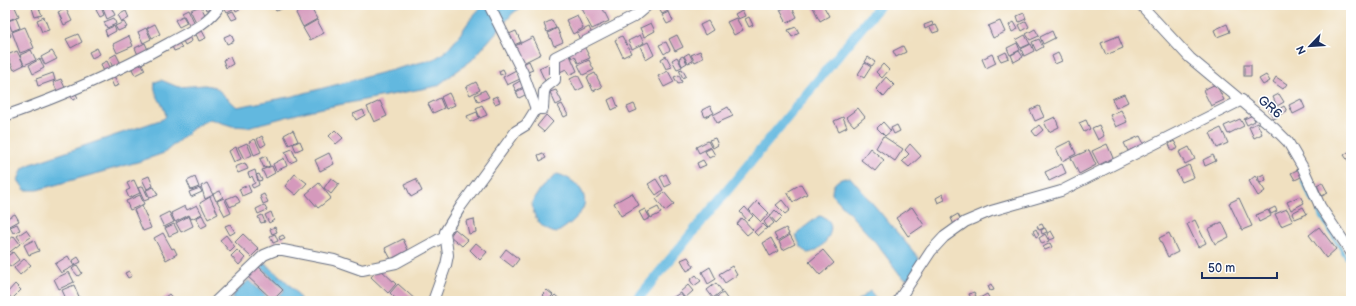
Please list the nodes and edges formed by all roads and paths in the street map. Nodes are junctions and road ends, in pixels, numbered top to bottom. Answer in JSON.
{"nodes":[{"id":1,"x":220,"y":5,"type":"edge"},
{"id":2,"x":489,"y":5,"type":"edge"},
{"id":3,"x":648,"y":5,"type":"edge"},
{"id":4,"x":1141,"y":5,"type":"edge"},
{"id":5,"x":1242,"y":100,"type":"junction"},
{"id":6,"x":536,"y":109,"type":"junction"},
{"id":7,"x":5,"y":116,"type":"edge"},
{"id":8,"x":445,"y":236,"type":"junction"},
{"id":9,"x":1351,"y":252,"type":"edge"},
{"id":10,"x":216,"y":301,"type":"edge"},
{"id":11,"x":433,"y":301,"type":"edge"},
{"id":12,"x":898,"y":301,"type":"edge"}],
"edges":[{"from":1,"to":7,"type":"street"},
{"from":2,"to":6,"type":"street"},
{"from":3,"to":6,"type":"street"},
{"from":4,"to":5,"type":"street","name":"GR6"},
{"from":5,"to":9,"type":"street","name":"GR6"},
{"from":5,"to":12,"type":"street"},
{"from":6,"to":8,"type":"street"},
{"from":8,"to":10,"type":"street"},
{"from":8,"to":11,"type":"street"}]}
